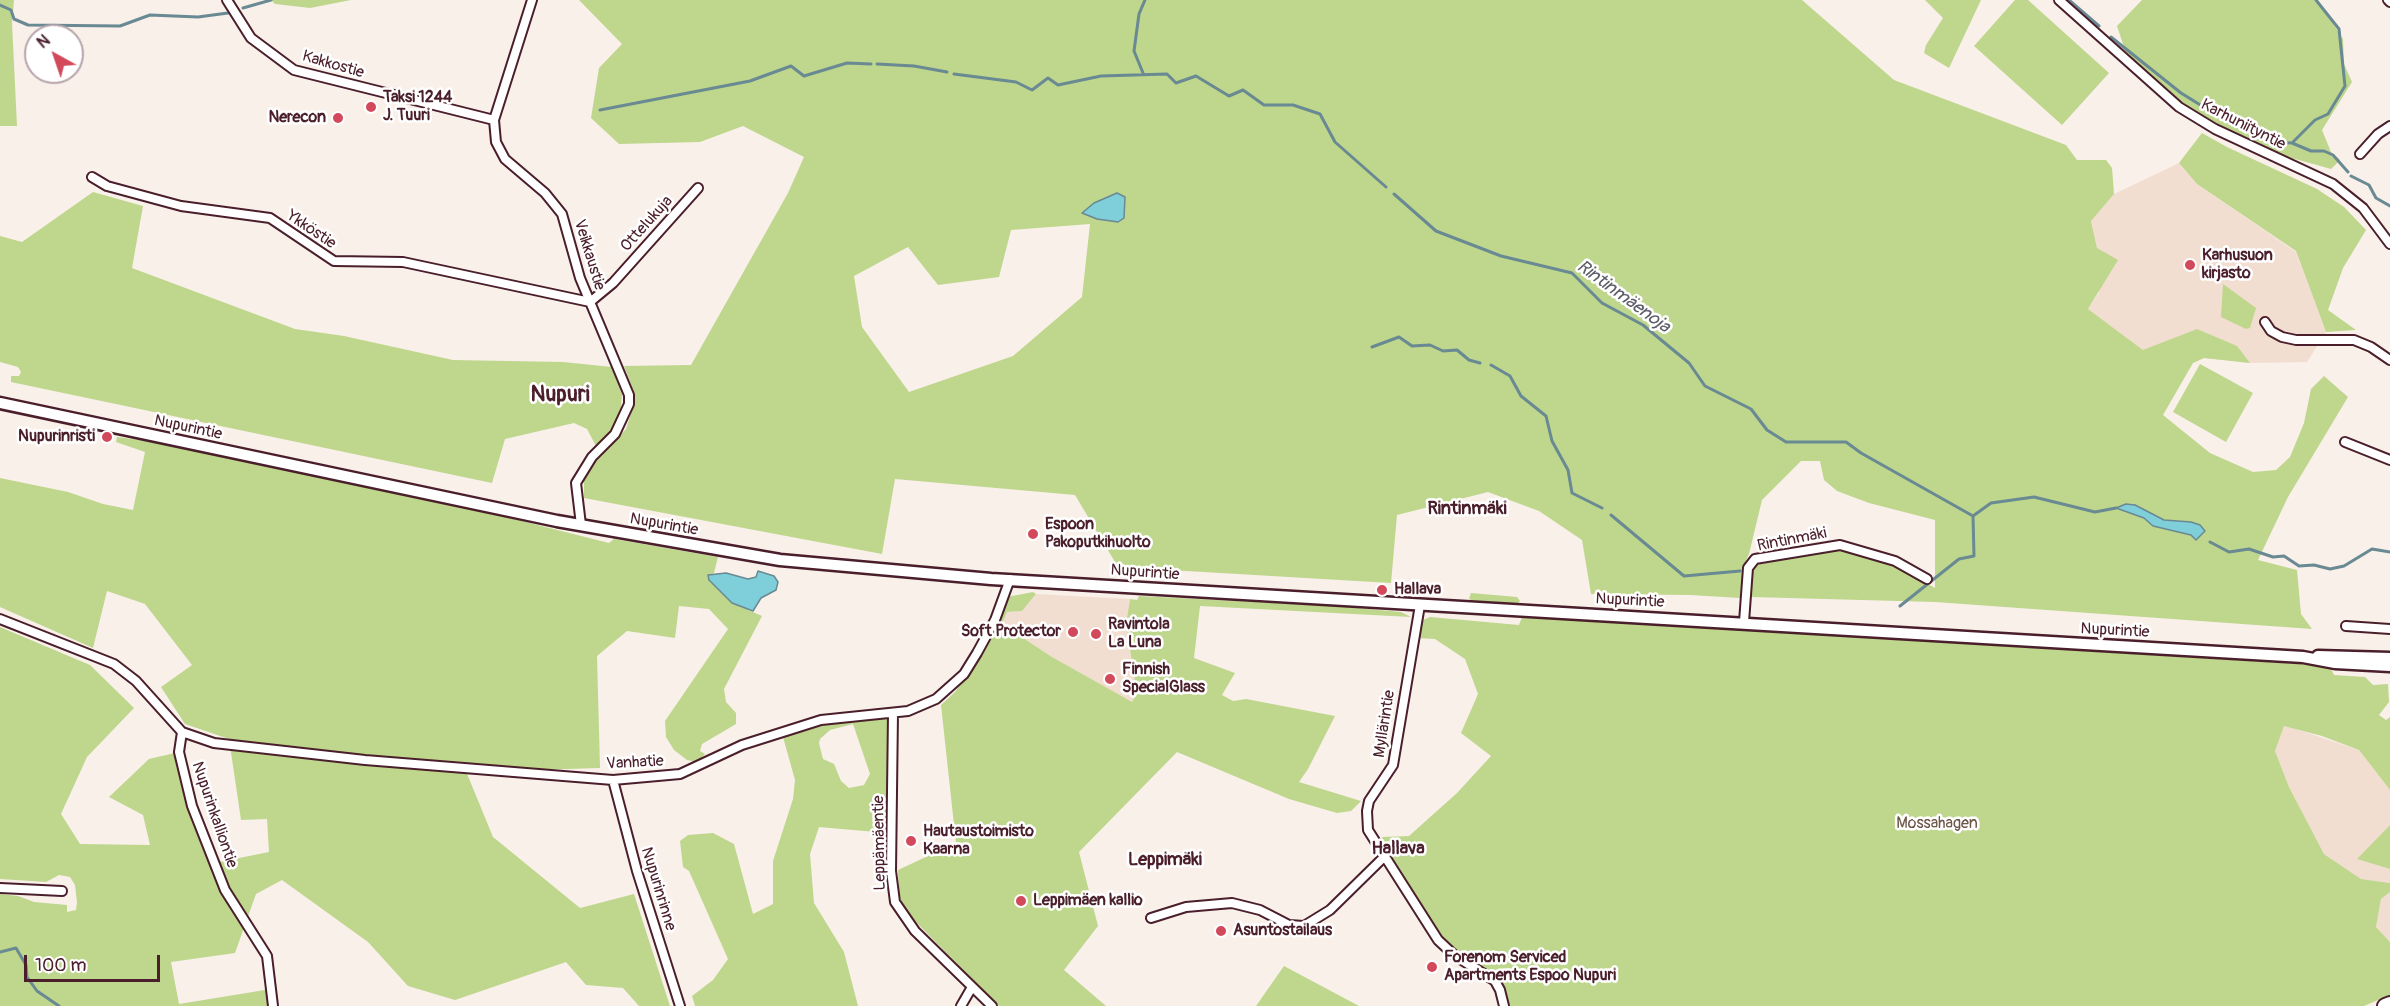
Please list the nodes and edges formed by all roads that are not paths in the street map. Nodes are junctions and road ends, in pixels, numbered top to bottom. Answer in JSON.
{"nodes":[{"id":1,"x":227,"y":0,"type":"edge"},
{"id":2,"x":532,"y":0,"type":"edge"},
{"id":3,"x":2060,"y":0,"type":"edge"},
{"id":4,"x":494,"y":120,"type":"junction"},
{"id":5,"x":2390,"y":126,"type":"edge"},
{"id":6,"x":2360,"y":154,"type":"dead end"},
{"id":7,"x":92,"y":177,"type":"dead end"},
{"id":8,"x":698,"y":188,"type":"dead end"},
{"id":9,"x":2390,"y":244,"type":"edge"},
{"id":10,"x":590,"y":302,"type":"junction"},
{"id":11,"x":2265,"y":322,"type":"dead end"},
{"id":12,"x":2390,"y":360,"type":"edge"},
{"id":13,"x":0,"y":404,"type":"edge"},
{"id":14,"x":2345,"y":442,"type":"dead end"},
{"id":15,"x":2390,"y":460,"type":"edge"},
{"id":16,"x":580,"y":525,"type":"junction"},
{"id":17,"x":1010,"y":579,"type":"junction"},
{"id":18,"x":1927,"y":579,"type":"dead end"},
{"id":19,"x":1420,"y":605,"type":"junction"},
{"id":20,"x":0,"y":619,"type":"edge"},
{"id":21,"x":1744,"y":622,"type":"junction"},
{"id":22,"x":2346,"y":626,"type":"dead end"},
{"id":23,"x":2390,"y":629,"type":"edge"},
{"id":24,"x":2303,"y":657,"type":"junction"},
{"id":25,"x":2390,"y":658,"type":"edge"},
{"id":26,"x":2390,"y":666,"type":"edge"},
{"id":27,"x":893,"y":713,"type":"junction"},
{"id":28,"x":182,"y":732,"type":"junction"},
{"id":29,"x":614,"y":780,"type":"junction"},
{"id":30,"x":1384,"y":857,"type":"junction"},
{"id":31,"x":0,"y":888,"type":"edge"},
{"id":32,"x":62,"y":891,"type":"dead end"},
{"id":33,"x":1151,"y":918,"type":"dead end"},
{"id":34,"x":972,"y":987,"type":"junction"},
{"id":35,"x":2390,"y":1004,"type":"edge"},
{"id":36,"x":273,"y":1006,"type":"edge"},
{"id":37,"x":680,"y":1006,"type":"edge"},
{"id":38,"x":961,"y":1006,"type":"edge"},
{"id":39,"x":992,"y":1006,"type":"edge"},
{"id":40,"x":1504,"y":1006,"type":"edge"},
{"id":41,"x":2385,"y":1006,"type":"edge"}],
"edges":[{"from":1,"to":4,"type":"street","name":"Kakkostie"},
{"from":2,"to":4,"type":"street","name":"Veikkaustie"},
{"from":3,"to":9,"type":"street","name":"Karhuniityntie"},
{"from":4,"to":10,"type":"street","name":"Veikkaustie"},
{"from":5,"to":6,"type":"street"},
{"from":7,"to":10,"type":"street","name":"Ykköstie"},
{"from":8,"to":10,"type":"street","name":"Ottelukuja"},
{"from":10,"to":16,"type":"street","name":"Veikkaustie"},
{"from":11,"to":12,"type":"street"},
{"from":13,"to":16,"type":"main road","name":"Nupurintie"},
{"from":14,"to":15,"type":"street"},
{"from":16,"to":17,"type":"main road","name":"Nupurintie"},
{"from":17,"to":19,"type":"main road","name":"Nupurintie"},
{"from":17,"to":27,"type":"street","name":"Vanhatie"},
{"from":18,"to":21,"type":"street","name":"Rintinmäki"},
{"from":19,"to":21,"type":"main road","name":"Nupurintie"},
{"from":19,"to":30,"type":"street","name":"Myllärintie"},
{"from":20,"to":28,"type":"street"},
{"from":21,"to":24,"type":"main road","name":"Nupurintie"},
{"from":22,"to":23,"type":"street"},
{"from":24,"to":25,"type":"main road","name":"Nupurintie"},
{"from":24,"to":26,"type":"main road","name":"Nupurintie"},
{"from":27,"to":29,"type":"street","name":"Vanhatie"},
{"from":27,"to":34,"type":"street","name":"Leppämäentie"},
{"from":28,"to":29,"type":"street","name":"Vanhatie"},
{"from":28,"to":36,"type":"street","name":"Nupurinkalliontie"},
{"from":29,"to":37,"type":"street","name":"Nupurinrinne"},
{"from":30,"to":33,"type":"street"},
{"from":30,"to":40,"type":"street","name":"Myllärintie"},
{"from":31,"to":32,"type":"street"},
{"from":34,"to":38,"type":"street"},
{"from":34,"to":39,"type":"street","name":"Leppämäentie"},
{"from":35,"to":41,"type":"highway"}]}
